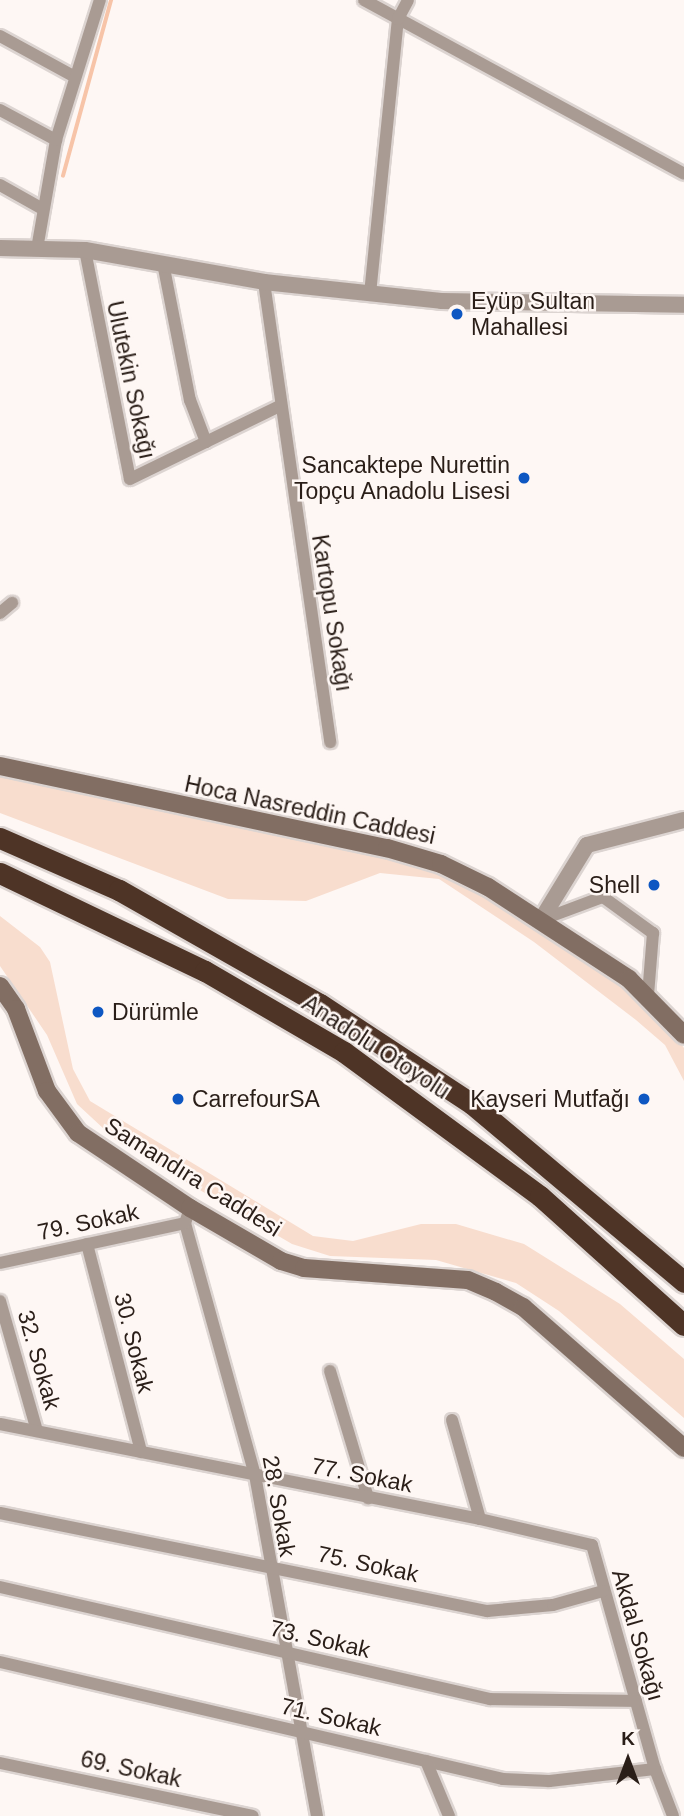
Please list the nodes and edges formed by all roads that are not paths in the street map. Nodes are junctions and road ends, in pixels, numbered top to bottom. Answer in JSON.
{"nodes":[{"id":1,"x":364,"y":0,"type":"edge"},
{"id":2,"x":408,"y":0,"type":"edge"},
{"id":3,"x":95,"y":2,"type":"edge"},
{"id":4,"x":398,"y":19,"type":"junction"},
{"id":5,"x":0,"y":36,"type":"edge"},
{"id":6,"x":73,"y":76,"type":"junction"},
{"id":7,"x":0,"y":110,"type":"edge"},
{"id":8,"x":56,"y":140,"type":"junction"},
{"id":9,"x":684,"y":174,"type":"edge"},
{"id":10,"x":0,"y":185,"type":"edge"},
{"id":11,"x":43,"y":209,"type":"junction"},
{"id":12,"x":0,"y":248,"type":"edge"},
{"id":13,"x":37,"y":249,"type":"junction"},
{"id":14,"x":85,"y":250,"type":"junction"},
{"id":15,"x":163,"y":263,"type":"junction"},
{"id":16,"x":264,"y":282,"type":"junction"},
{"id":17,"x":370,"y":294,"type":"junction"},
{"id":18,"x":684,"y":305,"type":"edge"},
{"id":19,"x":280,"y":406,"type":"junction"},
{"id":20,"x":206,"y":442,"type":"junction"},
{"id":21,"x":12,"y":603,"type":"dead end"},
{"id":22,"x":0,"y":613,"type":"edge"},
{"id":23,"x":330,"y":742,"type":"dead end"},
{"id":24,"x":0,"y":766,"type":"edge"},
{"id":25,"x":684,"y":820,"type":"edge"},
{"id":26,"x":0,"y":838,"type":"edge"},
{"id":27,"x":0,"y":873,"type":"edge"},
{"id":28,"x":541,"y":920,"type":"junction"},
{"id":29,"x":0,"y":986,"type":"edge"},
{"id":30,"x":648,"y":995,"type":"junction"},
{"id":31,"x":684,"y":1035,"type":"edge"},
{"id":32,"x":188,"y":1215,"type":"junction"},
{"id":33,"x":87,"y":1244,"type":"junction"},
{"id":34,"x":0,"y":1263,"type":"edge"},
{"id":35,"x":684,"y":1282,"type":"edge"},
{"id":36,"x":0,"y":1301,"type":"edge"},
{"id":37,"x":684,"y":1325,"type":"edge"},
{"id":38,"x":330,"y":1371,"type":"dead end"},
{"id":39,"x":452,"y":1420,"type":"dead end"},
{"id":40,"x":0,"y":1424,"type":"edge"},
{"id":41,"x":37,"y":1431,"type":"junction"},
{"id":42,"x":684,"y":1448,"type":"edge"},
{"id":43,"x":141,"y":1452,"type":"junction"},
{"id":44,"x":255,"y":1475,"type":"junction"},
{"id":45,"x":368,"y":1498,"type":"junction"},
{"id":46,"x":0,"y":1513,"type":"edge"},
{"id":47,"x":480,"y":1519,"type":"junction"},
{"id":48,"x":592,"y":1545,"type":"joint"},
{"id":49,"x":268,"y":1563,"type":"junction"},
{"id":50,"x":0,"y":1587,"type":"edge"},
{"id":51,"x":603,"y":1591,"type":"junction"},
{"id":52,"x":285,"y":1653,"type":"junction"},
{"id":53,"x":0,"y":1662,"type":"edge"},
{"id":54,"x":636,"y":1701,"type":"junction"},
{"id":55,"x":300,"y":1732,"type":"junction"},
{"id":56,"x":425,"y":1761,"type":"junction"},
{"id":57,"x":0,"y":1763,"type":"edge"},
{"id":58,"x":655,"y":1769,"type":"junction"},
{"id":59,"x":253,"y":1816,"type":"edge"},
{"id":60,"x":317,"y":1816,"type":"edge"},
{"id":61,"x":449,"y":1816,"type":"edge"},
{"id":62,"x":673,"y":1816,"type":"edge"}],
"edges":[{"from":1,"to":4,"type":"street"},
{"from":2,"to":4,"type":"street"},
{"from":3,"to":6,"type":"street"},
{"from":4,"to":9,"type":"street"},
{"from":4,"to":17,"type":"street"},
{"from":5,"to":6,"type":"street"},
{"from":6,"to":8,"type":"street"},
{"from":7,"to":8,"type":"street"},
{"from":8,"to":11,"type":"street"},
{"from":10,"to":11,"type":"street"},
{"from":11,"to":13,"type":"street"},
{"from":12,"to":13,"type":"street"},
{"from":13,"to":14,"type":"street"},
{"from":14,"to":15,"type":"street"},
{"from":14,"to":20,"type":"street","name":"Ulutekin Sokağı"},
{"from":15,"to":16,"type":"street"},
{"from":15,"to":20,"type":"street"},
{"from":16,"to":17,"type":"street"},
{"from":16,"to":19,"type":"street","name":"Kartopu Sokağı"},
{"from":17,"to":18,"type":"street"},
{"from":19,"to":20,"type":"street","name":"Ulutekin Sokağı"},
{"from":19,"to":23,"type":"street","name":"Kartopu Sokağı"},
{"from":21,"to":22,"type":"street"},
{"from":24,"to":28,"type":"main road","name":"Hoca Nasreddin Caddesi"},
{"from":25,"to":28,"type":"street"},
{"from":26,"to":35,"type":"highway","name":"Anadolu Otoyolu"},
{"from":27,"to":37,"type":"highway","name":"Anadolu Otoyolu"},
{"from":28,"to":30,"type":"main road","name":"Hoca Nasreddin Caddesi"},
{"from":28,"to":30,"type":"street"},
{"from":29,"to":32,"type":"main road","name":"Samandıra Caddesi"},
{"from":30,"to":31,"type":"main road","name":"Hoca Nasreddin Caddesi"},
{"from":32,"to":33,"type":"street","name":"79. Sokak"},
{"from":32,"to":42,"type":"main road","name":"Samandıra Caddesi"},
{"from":32,"to":44,"type":"street","name":"28. Sokak"},
{"from":33,"to":34,"type":"street","name":"79. Sokak"},
{"from":33,"to":43,"type":"street","name":"30. Sokak"},
{"from":36,"to":41,"type":"street","name":"32. Sokak"},
{"from":38,"to":45,"type":"street"},
{"from":39,"to":47,"type":"street"},
{"from":40,"to":41,"type":"street","name":"77. Sokak"},
{"from":41,"to":43,"type":"street","name":"77. Sokak"},
{"from":43,"to":44,"type":"street","name":"77. Sokak"},
{"from":44,"to":45,"type":"street","name":"77. Sokak"},
{"from":44,"to":49,"type":"street","name":"28. Sokak"},
{"from":45,"to":47,"type":"street","name":"77. Sokak"},
{"from":46,"to":49,"type":"street","name":"75. Sokak"},
{"from":47,"to":48,"type":"street","name":"77. Sokak"},
{"from":48,"to":51,"type":"street","name":"Akdal Sokağı"},
{"from":49,"to":51,"type":"street","name":"75. Sokak"},
{"from":49,"to":52,"type":"street","name":"28. Sokak"},
{"from":50,"to":52,"type":"street","name":"73. Sokak"},
{"from":51,"to":54,"type":"street","name":"Akdal Sokağı"},
{"from":52,"to":54,"type":"street","name":"73. Sokak"},
{"from":52,"to":55,"type":"street","name":"28. Sokak"},
{"from":53,"to":55,"type":"street","name":"71. Sokak"},
{"from":54,"to":58,"type":"street","name":"Akdal Sokağı"},
{"from":55,"to":56,"type":"street","name":"71. Sokak"},
{"from":55,"to":60,"type":"street","name":"28. Sokak"},
{"from":56,"to":58,"type":"street","name":"71. Sokak"},
{"from":56,"to":61,"type":"street"},
{"from":57,"to":59,"type":"street","name":"69. Sokak"},
{"from":58,"to":62,"type":"street","name":"Akdal Sokağı"}]}
